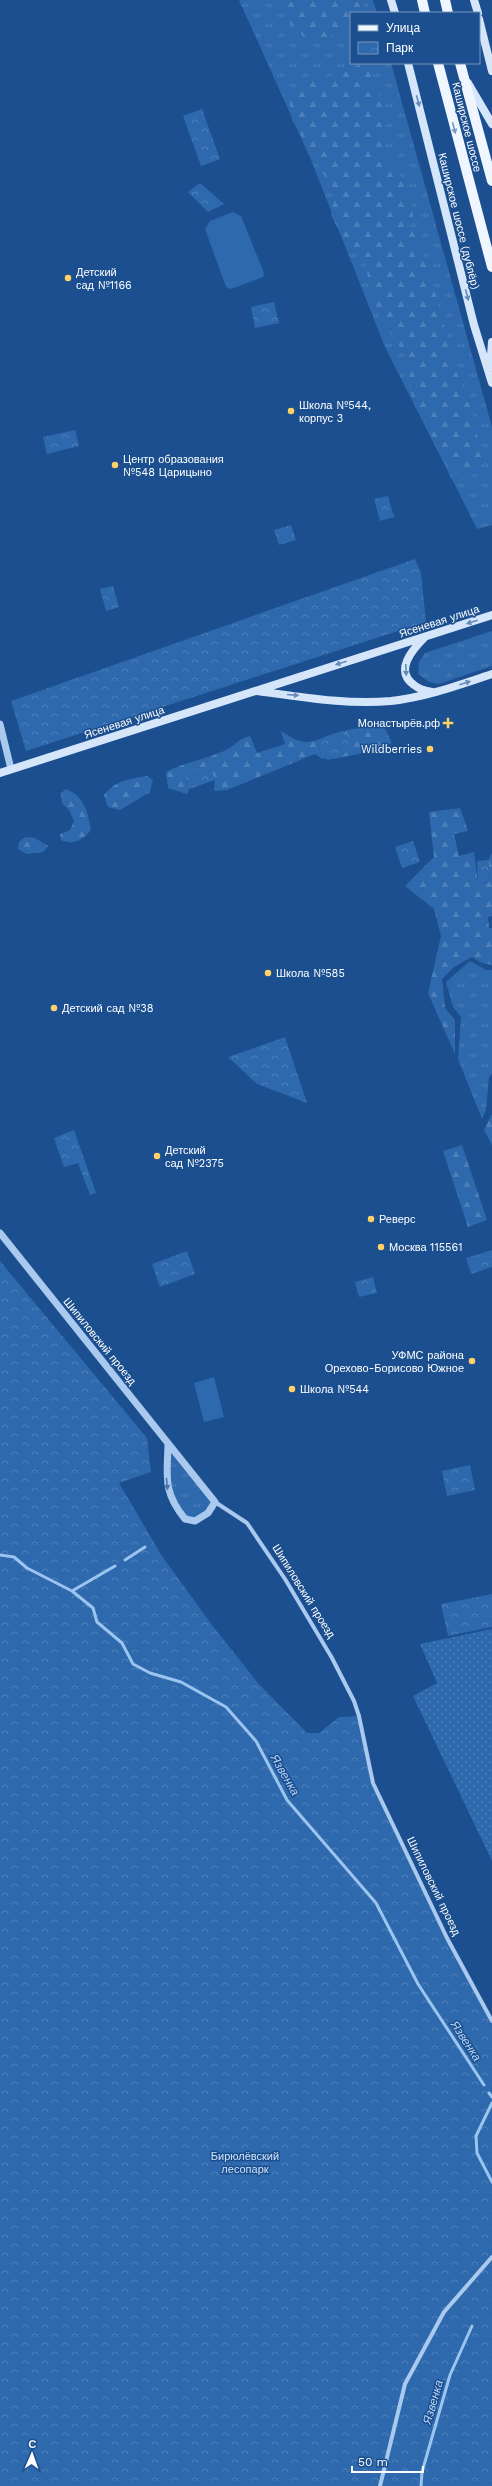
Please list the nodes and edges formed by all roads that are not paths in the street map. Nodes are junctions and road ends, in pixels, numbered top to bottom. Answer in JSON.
{"nodes":[{"id":1,"x":391,"y":0,"type":"edge"},
{"id":2,"x":422,"y":0,"type":"edge"},
{"id":3,"x":444,"y":0,"type":"edge"},
{"id":4,"x":474,"y":0,"type":"edge"},
{"id":5,"x":395,"y":12,"type":"edge"},
{"id":6,"x":425,"y":12,"type":"edge"},
{"id":7,"x":448,"y":12,"type":"edge"},
{"id":8,"x":478,"y":12,"type":"edge"},
{"id":9,"x":480,"y":22,"type":"edge"},
{"id":10,"x":408,"y":64,"type":"edge"},
{"id":11,"x":438,"y":64,"type":"edge"},
{"id":12,"x":460,"y":64,"type":"edge"},
{"id":13,"x":492,"y":70,"type":"edge"},
{"id":14,"x":462,"y":74,"type":"junction"},
{"id":15,"x":492,"y":124,"type":"edge"},
{"id":16,"x":492,"y":181,"type":"edge"},
{"id":17,"x":492,"y":267,"type":"edge"},
{"id":18,"x":492,"y":342,"type":"edge"},
{"id":19,"x":489,"y":373,"type":"junction"},
{"id":20,"x":492,"y":383,"type":"edge"},
{"id":21,"x":492,"y":615,"type":"edge"},
{"id":22,"x":424,"y":637,"type":"junction"},
{"id":23,"x":492,"y":674,"type":"edge"},
{"id":24,"x":255,"y":691,"type":"junction"},
{"id":25,"x":438,"y":692,"type":"junction"},
{"id":26,"x":0,"y":724,"type":"edge"},
{"id":27,"x":11,"y":769,"type":"junction"},
{"id":28,"x":0,"y":773,"type":"edge"},
{"id":29,"x":0,"y":1233,"type":"edge"},
{"id":30,"x":168,"y":1445,"type":"junction"},
{"id":31,"x":215,"y":1502,"type":"junction"},
{"id":32,"x":492,"y":2022,"type":"edge"},
{"id":33,"x":492,"y":2257,"type":"edge"},
{"id":34,"x":380,"y":2486,"type":"edge"}],
"edges":[{"from":1,"to":5,"type":"main road"},
{"from":2,"to":6,"type":"main road"},
{"from":3,"to":7,"type":"main road"},
{"from":4,"to":8,"type":"main road"},
{"from":9,"to":13,"type":"main road"},
{"from":10,"to":19,"type":"main road","name":"Каширское шоссе (дублёр)","one_way":true},
{"from":11,"to":17,"type":"main road","name":"Каширское шоссе","one_way":true},
{"from":12,"to":14,"type":"main road","name":"Каширское шоссе"},
{"from":14,"to":15,"type":"main road"},
{"from":14,"to":16,"type":"main road","name":"Каширское шоссе"},
{"from":18,"to":19,"type":"main road"},
{"from":19,"to":20,"type":"main road","name":"Каширское шоссе (дублёр)"},
{"from":21,"to":22,"type":"main road","name":"Ясеневая улица","one_way":true},
{"from":22,"to":24,"type":"main road","name":"Ясеневая улица","one_way":true},
{"from":22,"to":25,"type":"main road","one_way":true},
{"from":25,"to":23,"type":"main road","name":"Ясеневая улица","one_way":true},
{"from":24,"to":25,"type":"main road","name":"Ясеневая улица","one_way":true},
{"from":24,"to":27,"type":"main road","name":"Ясеневая улица"},
{"from":26,"to":27,"type":"street"},
{"from":27,"to":28,"type":"main road","name":"Ясеневая улица"},
{"from":29,"to":30,"type":"street","name":"Шипиловский проезд"},
{"from":30,"to":31,"type":"street","name":"Шипиловский проезд"},
{"from":30,"to":31,"type":"street","one_way":true},
{"from":31,"to":32,"type":"street","name":"Шипиловский проезд"},
{"from":33,"to":34,"type":"street"}]}
